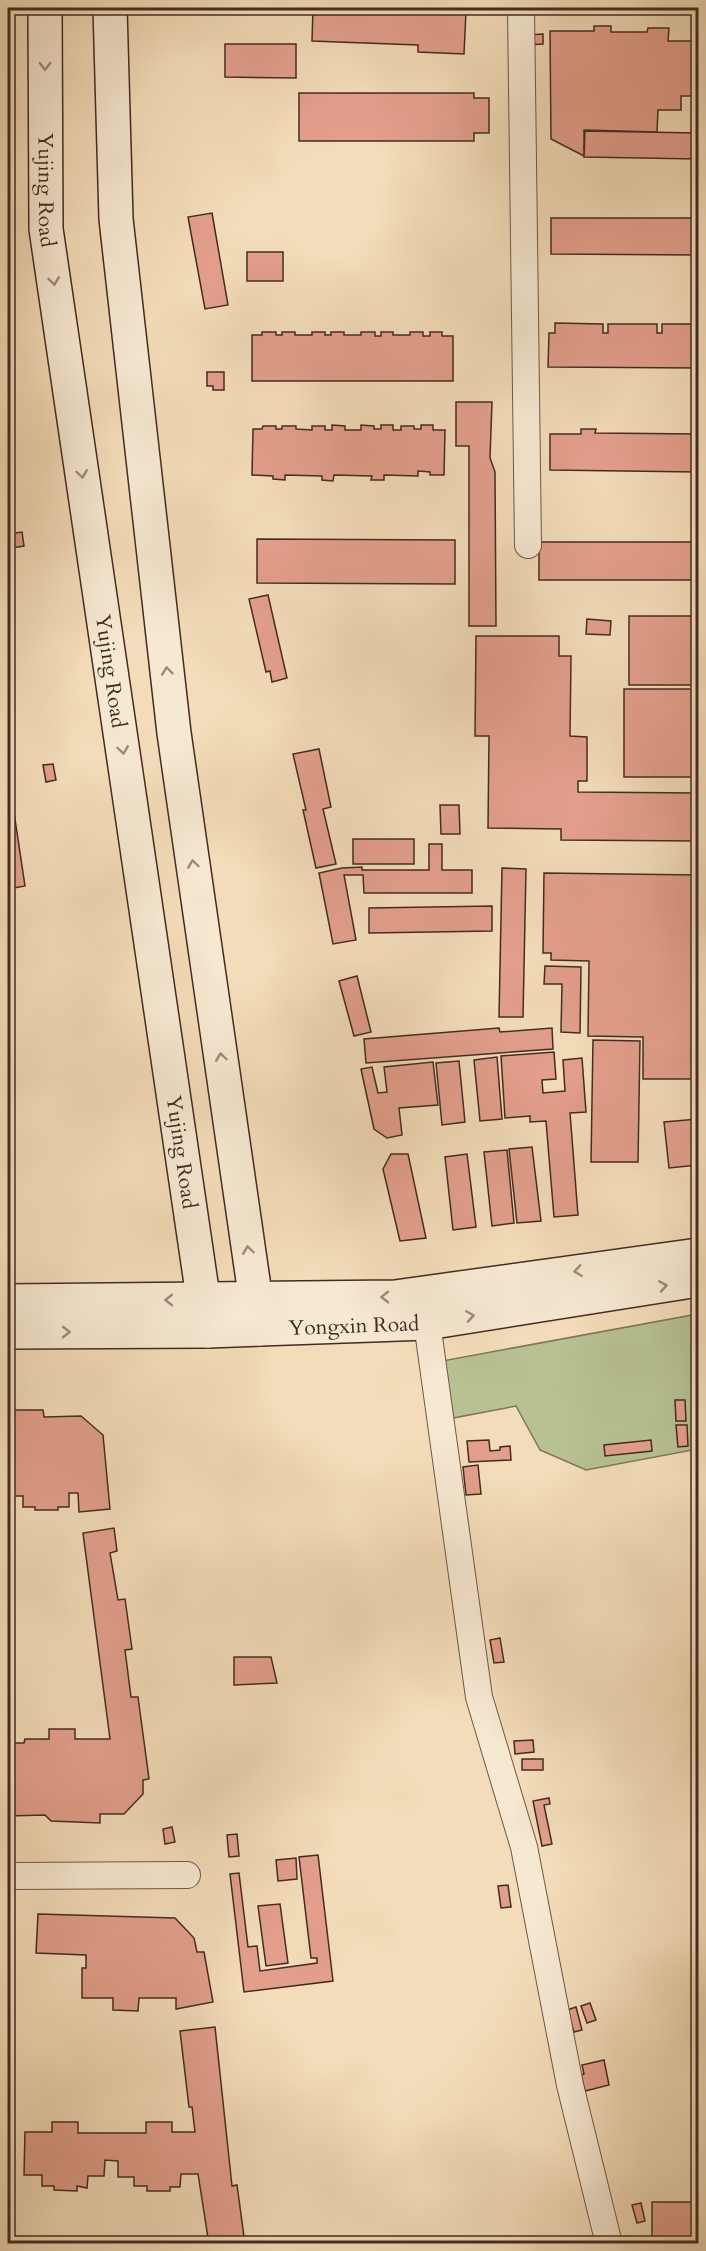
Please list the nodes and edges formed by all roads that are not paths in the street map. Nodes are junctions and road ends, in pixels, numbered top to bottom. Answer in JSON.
{"nodes":[{"id":1,"x":45,"y":8,"type":"edge"},
{"id":2,"x":110,"y":8,"type":"edge"},
{"id":3,"x":521,"y":8,"type":"edge"},
{"id":4,"x":528,"y":545,"type":"dead end"},
{"id":5,"x":699,"y":1255,"type":"edge"},
{"id":6,"x":699,"y":1280,"type":"edge"},
{"id":7,"x":8,"y":1301,"type":"edge"},
{"id":8,"x":257,"y":1314,"type":"junction"},
{"id":9,"x":206,"y":1315,"type":"junction"},
{"id":10,"x":427,"y":1323,"type":"junction"},
{"id":11,"x":8,"y":1332,"type":"edge"},
{"id":12,"x":187,"y":1875,"type":"dead end"},
{"id":13,"x":8,"y":1876,"type":"edge"},
{"id":14,"x":609,"y":2244,"type":"edge"}],
"edges":[{"from":1,"to":9,"type":"street","name":"Yujing Road","one_way":true},
{"from":8,"to":2,"type":"street","one_way":true},
{"from":3,"to":4,"type":"street"},
{"from":5,"to":8,"type":"street","name":"Yongxin Road","one_way":true},
{"from":10,"to":6,"type":"street","name":"Yongxin Road","one_way":true},
{"from":9,"to":7,"type":"street","name":"Yongxin Road","one_way":true},
{"from":8,"to":9,"type":"street","name":"Yongxin Road"},
{"from":8,"to":10,"type":"street","name":"Yongxin Road"},
{"from":11,"to":9,"type":"street","name":"Yongxin Road","one_way":true},
{"from":10,"to":14,"type":"street"},
{"from":12,"to":13,"type":"street"}]}
